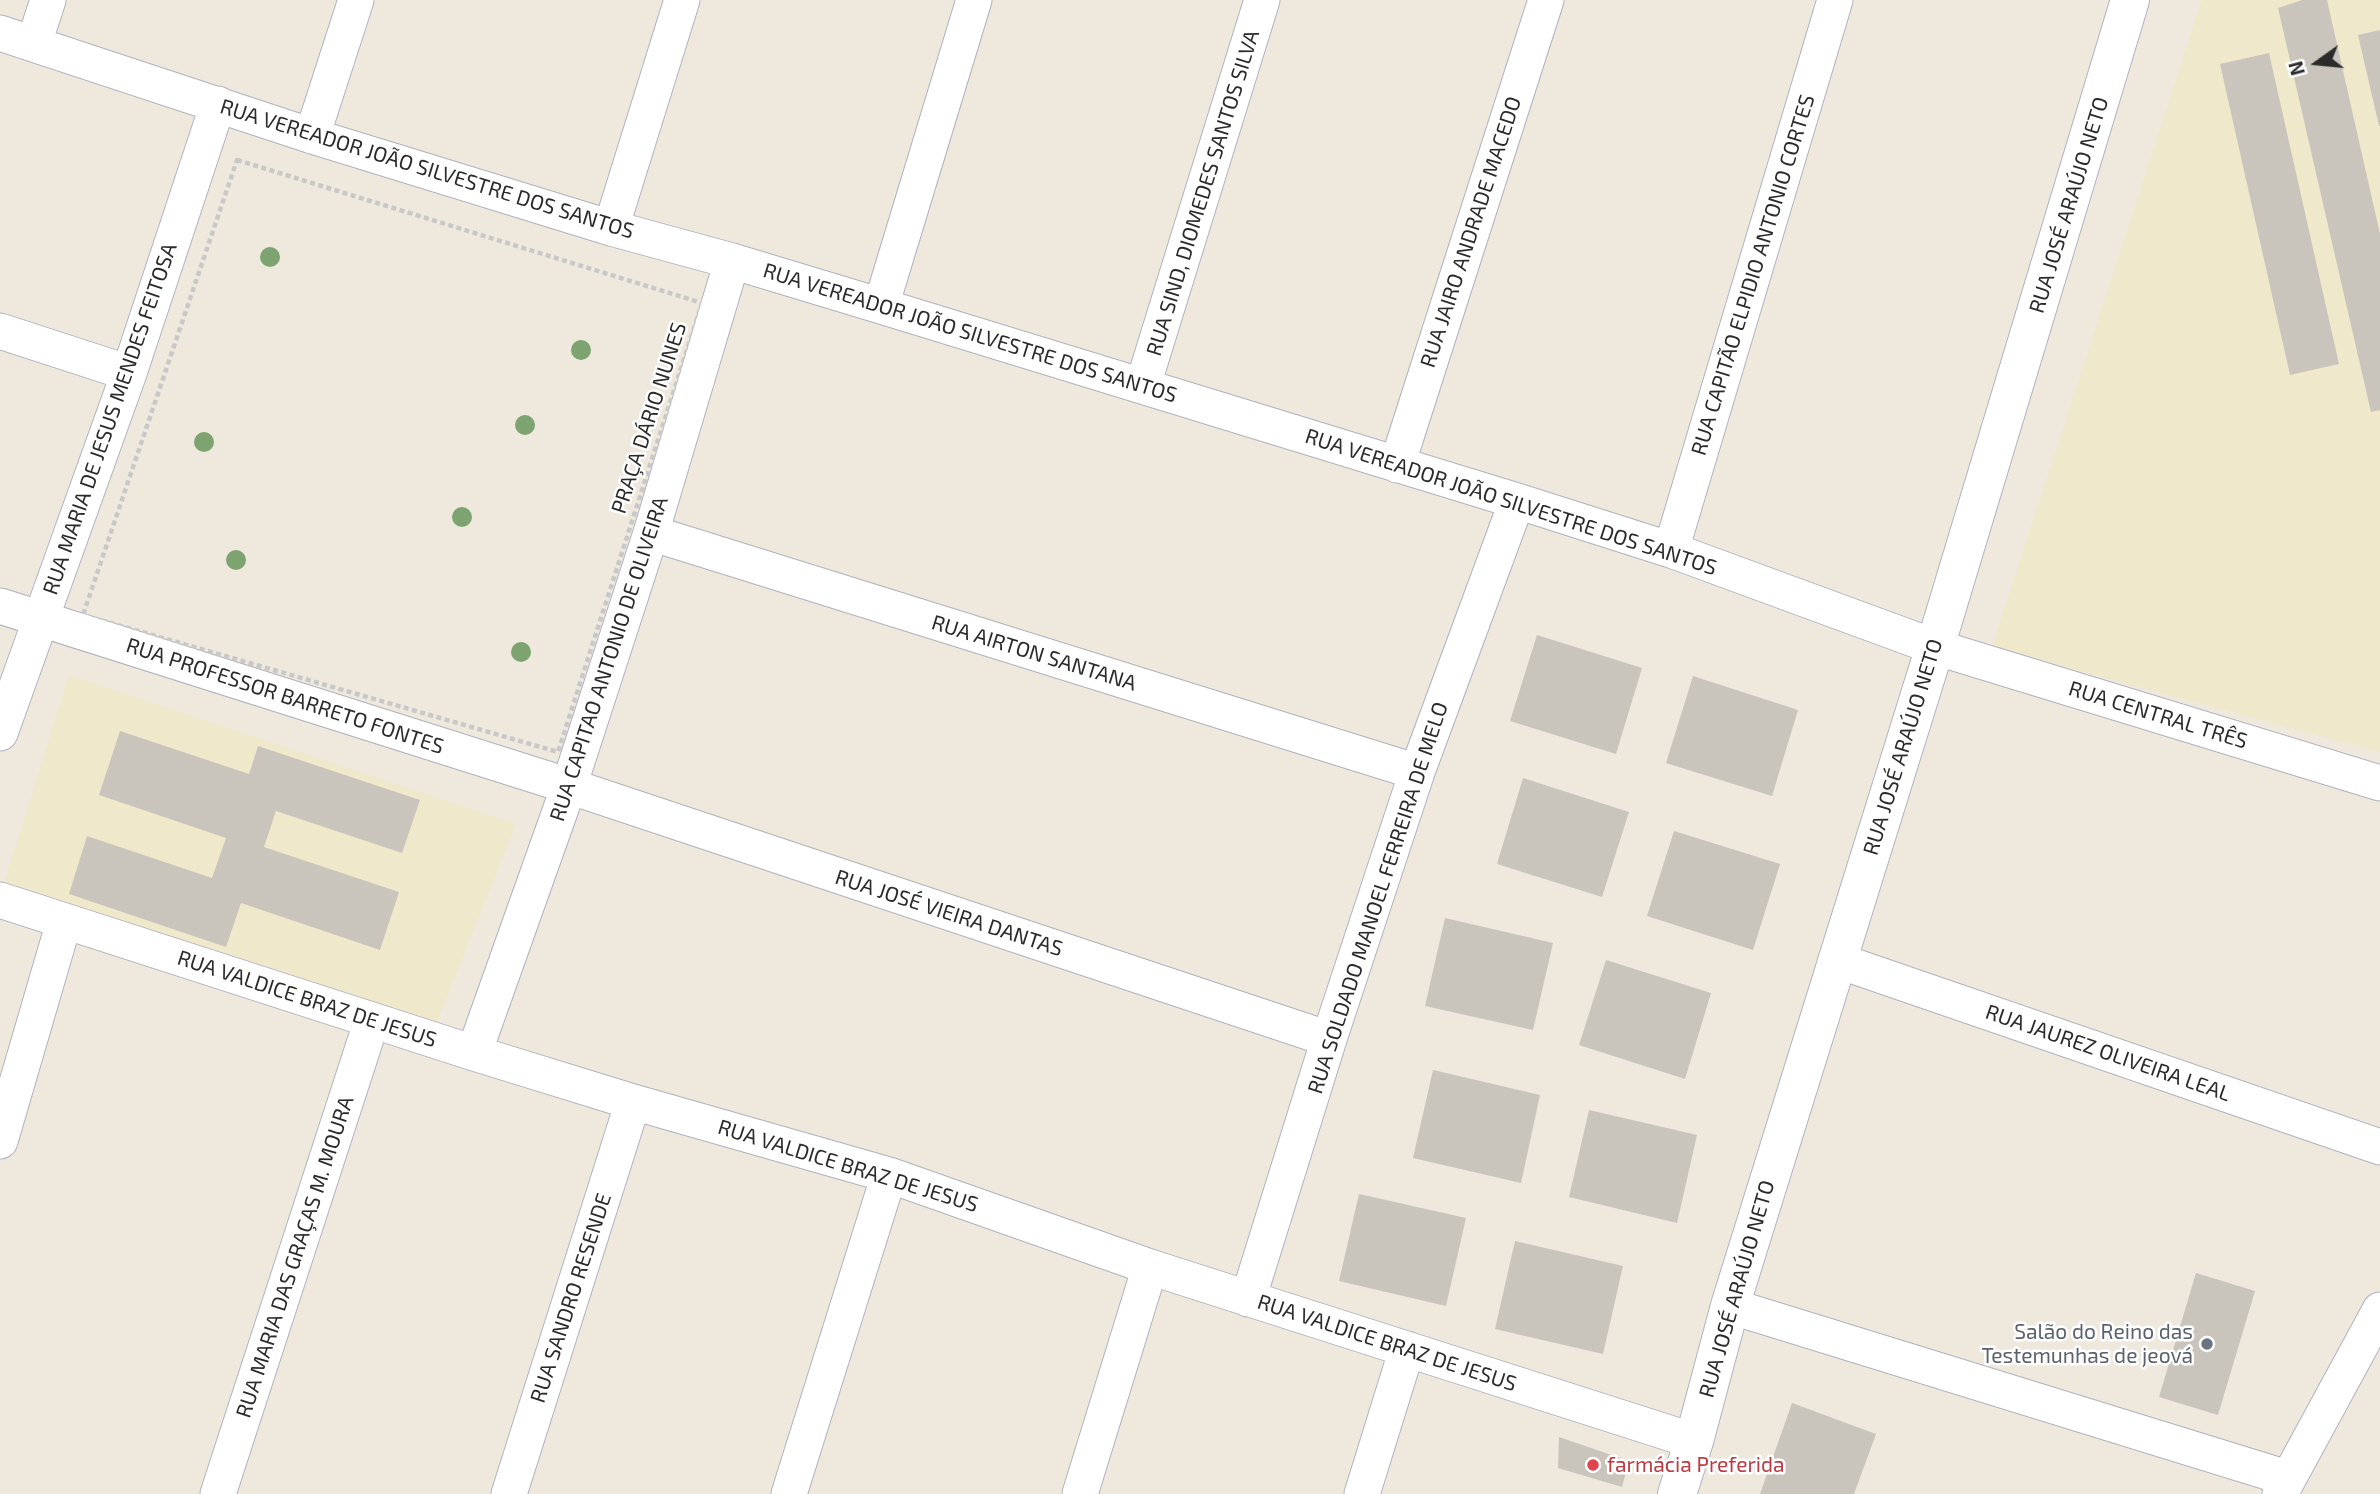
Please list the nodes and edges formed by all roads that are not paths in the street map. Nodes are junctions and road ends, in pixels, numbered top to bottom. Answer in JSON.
{"nodes":[{"id":1,"x":48,"y":0,"type":"edge"},
{"id":2,"x":356,"y":0,"type":"edge"},
{"id":3,"x":682,"y":0,"type":"edge"},
{"id":4,"x":974,"y":0,"type":"edge"},
{"id":5,"x":1262,"y":0,"type":"edge"},
{"id":6,"x":1546,"y":0,"type":"edge"},
{"id":7,"x":1835,"y":0,"type":"edge"},
{"id":8,"x":2130,"y":0,"type":"edge"},
{"id":9,"x":0,"y":33,"type":"edge"},
{"id":10,"x":34,"y":43,"type":"junction"},
{"id":11,"x":218,"y":104,"type":"junction"},
{"id":12,"x":312,"y":136,"type":"junction"},
{"id":13,"x":611,"y":228,"type":"junction"},
{"id":14,"x":732,"y":261,"type":"junction"},
{"id":15,"x":881,"y":306,"type":"junction"},
{"id":16,"x":0,"y":331,"type":"edge"},
{"id":17,"x":129,"y":373,"type":"junction"},
{"id":18,"x":1143,"y":385,"type":"junction"},
{"id":19,"x":1397,"y":465,"type":"junction"},
{"id":20,"x":1517,"y":501,"type":"junction"},
{"id":21,"x":650,"y":533,"type":"junction"},
{"id":22,"x":1671,"y":550,"type":"junction"},
{"id":23,"x":0,"y":606,"type":"edge"},
{"id":24,"x":41,"y":618,"type":"junction"},
{"id":25,"x":1935,"y":647,"type":"junction"},
{"id":26,"x":0,"y":733,"type":"edge"},
{"id":27,"x":1417,"y":772,"type":"junction"},
{"id":28,"x":2380,"y":783,"type":"edge"},
{"id":29,"x":569,"y":786,"type":"junction"},
{"id":30,"x":0,"y":900,"type":"edge"},
{"id":31,"x":64,"y":922,"type":"junction"},
{"id":32,"x":1836,"y":960,"type":"junction"},
{"id":33,"x":372,"y":1020,"type":"junction"},
{"id":34,"x":1329,"y":1039,"type":"junction"},
{"id":35,"x":474,"y":1053,"type":"junction"},
{"id":36,"x":633,"y":1102,"type":"junction"},
{"id":37,"x":0,"y":1141,"type":"edge"},
{"id":38,"x":2380,"y":1147,"type":"edge"},
{"id":39,"x":889,"y":1175,"type":"junction"},
{"id":40,"x":1150,"y":1267,"type":"junction"},
{"id":41,"x":1248,"y":1299,"type":"junction"},
{"id":42,"x":1730,"y":1306,"type":"junction"},
{"id":43,"x":2380,"y":1310,"type":"edge"},
{"id":44,"x":1407,"y":1349,"type":"junction"},
{"id":45,"x":1694,"y":1441,"type":"junction"},
{"id":46,"x":2284,"y":1486,"type":"edge"},
{"id":47,"x":218,"y":1494,"type":"edge"},
{"id":48,"x":509,"y":1494,"type":"edge"},
{"id":49,"x":789,"y":1494,"type":"edge"},
{"id":50,"x":1080,"y":1494,"type":"edge"},
{"id":51,"x":1362,"y":1494,"type":"edge"},
{"id":52,"x":1677,"y":1494,"type":"edge"}],
"edges":[{"from":1,"to":10,"type":"street"},
{"from":2,"to":12,"type":"street"},
{"from":3,"to":13,"type":"street"},
{"from":4,"to":15,"type":"street"},
{"from":5,"to":18,"type":"street","name":"RUA SIND, DIOMEDES SANTOS SILVA"},
{"from":6,"to":19,"type":"street","name":"RUA JAIRO ANDRADE MACEDO"},
{"from":7,"to":22,"type":"street","name":"RUA CAPITÃO ELPIDIO ANTONIO CORTES"},
{"from":8,"to":25,"type":"street","name":"RUA JOSÉ ARAÚJO NETO"},
{"from":9,"to":10,"type":"street","name":"RUA VEREADOR JOÃO SILVESTRE DOS SANTOS"},
{"from":10,"to":11,"type":"street","name":"RUA VEREADOR JOÃO SILVESTRE DOS SANTOS"},
{"from":11,"to":12,"type":"street","name":"RUA VEREADOR JOÃO SILVESTRE DOS SANTOS"},
{"from":11,"to":17,"type":"street","name":"RUA MARIA DE JESUS MENDES FEITOSA"},
{"from":12,"to":13,"type":"street","name":"RUA VEREADOR JOÃO SILVESTRE DOS SANTOS"},
{"from":13,"to":14,"type":"street","name":"RUA VEREADOR JOÃO SILVESTRE DOS SANTOS"},
{"from":14,"to":15,"type":"street","name":"RUA VEREADOR JOÃO SILVESTRE DOS SANTOS"},
{"from":14,"to":21,"type":"street","name":"RUA CAPITAO ANTONIO DE OLIVEIRA"},
{"from":15,"to":18,"type":"street","name":"RUA VEREADOR JOÃO SILVESTRE DOS SANTOS"},
{"from":16,"to":17,"type":"street"},
{"from":17,"to":24,"type":"street","name":"RUA MARIA DE JESUS MENDES FEITOSA"},
{"from":18,"to":19,"type":"street","name":"RUA VEREADOR JOÃO SILVESTRE DOS SANTOS"},
{"from":19,"to":20,"type":"street","name":"RUA VEREADOR JOÃO SILVESTRE DOS SANTOS"},
{"from":20,"to":22,"type":"street","name":"RUA VEREADOR JOÃO SILVESTRE DOS SANTOS"},
{"from":20,"to":27,"type":"street","name":"RUA SOLDADO MANOEL FERREIRA DE MELO"},
{"from":21,"to":27,"type":"street","name":"RUA AIRTON SANTANA"},
{"from":21,"to":29,"type":"street","name":"RUA CAPITAO ANTONIO DE OLIVEIRA"},
{"from":22,"to":25,"type":"street","name":"RUA VEREADOR JOÃO SILVESTRE DOS SANTOS"},
{"from":23,"to":24,"type":"street","name":"RUA PROFESSOR BARRETO FONTES"},
{"from":24,"to":26,"type":"street","name":"RUA MARIA DE JESUS MENDES FEITOSA"},
{"from":24,"to":29,"type":"street","name":"RUA PROFESSOR BARRETO FONTES"},
{"from":25,"to":28,"type":"street","name":"RUA CENTRAL TRÊS"},
{"from":25,"to":32,"type":"street","name":"RUA JOSÉ ARAÚJO NETO"},
{"from":27,"to":34,"type":"street","name":"RUA SOLDADO MANOEL FERREIRA DE MELO"},
{"from":29,"to":34,"type":"street","name":"RUA JOSÉ VIEIRA DANTAS"},
{"from":29,"to":35,"type":"street","name":"RUA CAPITAO ANTONIO DE OLIVEIRA"},
{"from":30,"to":31,"type":"street","name":"RUA VALDICE BRAZ DE JESUS"},
{"from":31,"to":33,"type":"street","name":"RUA VALDICE BRAZ DE JESUS"},
{"from":31,"to":37,"type":"street"},
{"from":32,"to":38,"type":"street","name":"RUA JAUREZ OLIVEIRA LEAL"},
{"from":32,"to":42,"type":"street","name":"RUA JOSÉ ARAÚJO NETO"},
{"from":33,"to":35,"type":"street","name":"RUA VALDICE BRAZ DE JESUS"},
{"from":33,"to":47,"type":"street","name":"RUA MARIA DAS GRAÇAS M. MOURA"},
{"from":34,"to":41,"type":"street","name":"RUA SOLDADO MANOEL FERREIRA DE MELO"},
{"from":35,"to":36,"type":"street","name":"RUA VALDICE BRAZ DE JESUS"},
{"from":36,"to":39,"type":"street","name":"RUA VALDICE BRAZ DE JESUS"},
{"from":36,"to":48,"type":"street","name":"RUA SANDRO RESENDE"},
{"from":39,"to":40,"type":"street","name":"RUA VALDICE BRAZ DE JESUS"},
{"from":39,"to":49,"type":"street"},
{"from":40,"to":41,"type":"street","name":"RUA VALDICE BRAZ DE JESUS"},
{"from":40,"to":50,"type":"street"},
{"from":41,"to":44,"type":"street","name":"RUA VALDICE BRAZ DE JESUS"},
{"from":42,"to":45,"type":"street","name":"RUA JOSÉ ARAÚJO NETO"},
{"from":42,"to":46,"type":"street"},
{"from":43,"to":46,"type":"street"},
{"from":44,"to":45,"type":"street","name":"RUA VALDICE BRAZ DE JESUS"},
{"from":44,"to":51,"type":"street"},
{"from":45,"to":52,"type":"street","name":"RUA JOSÉ ARAÚJO NETO"}]}
